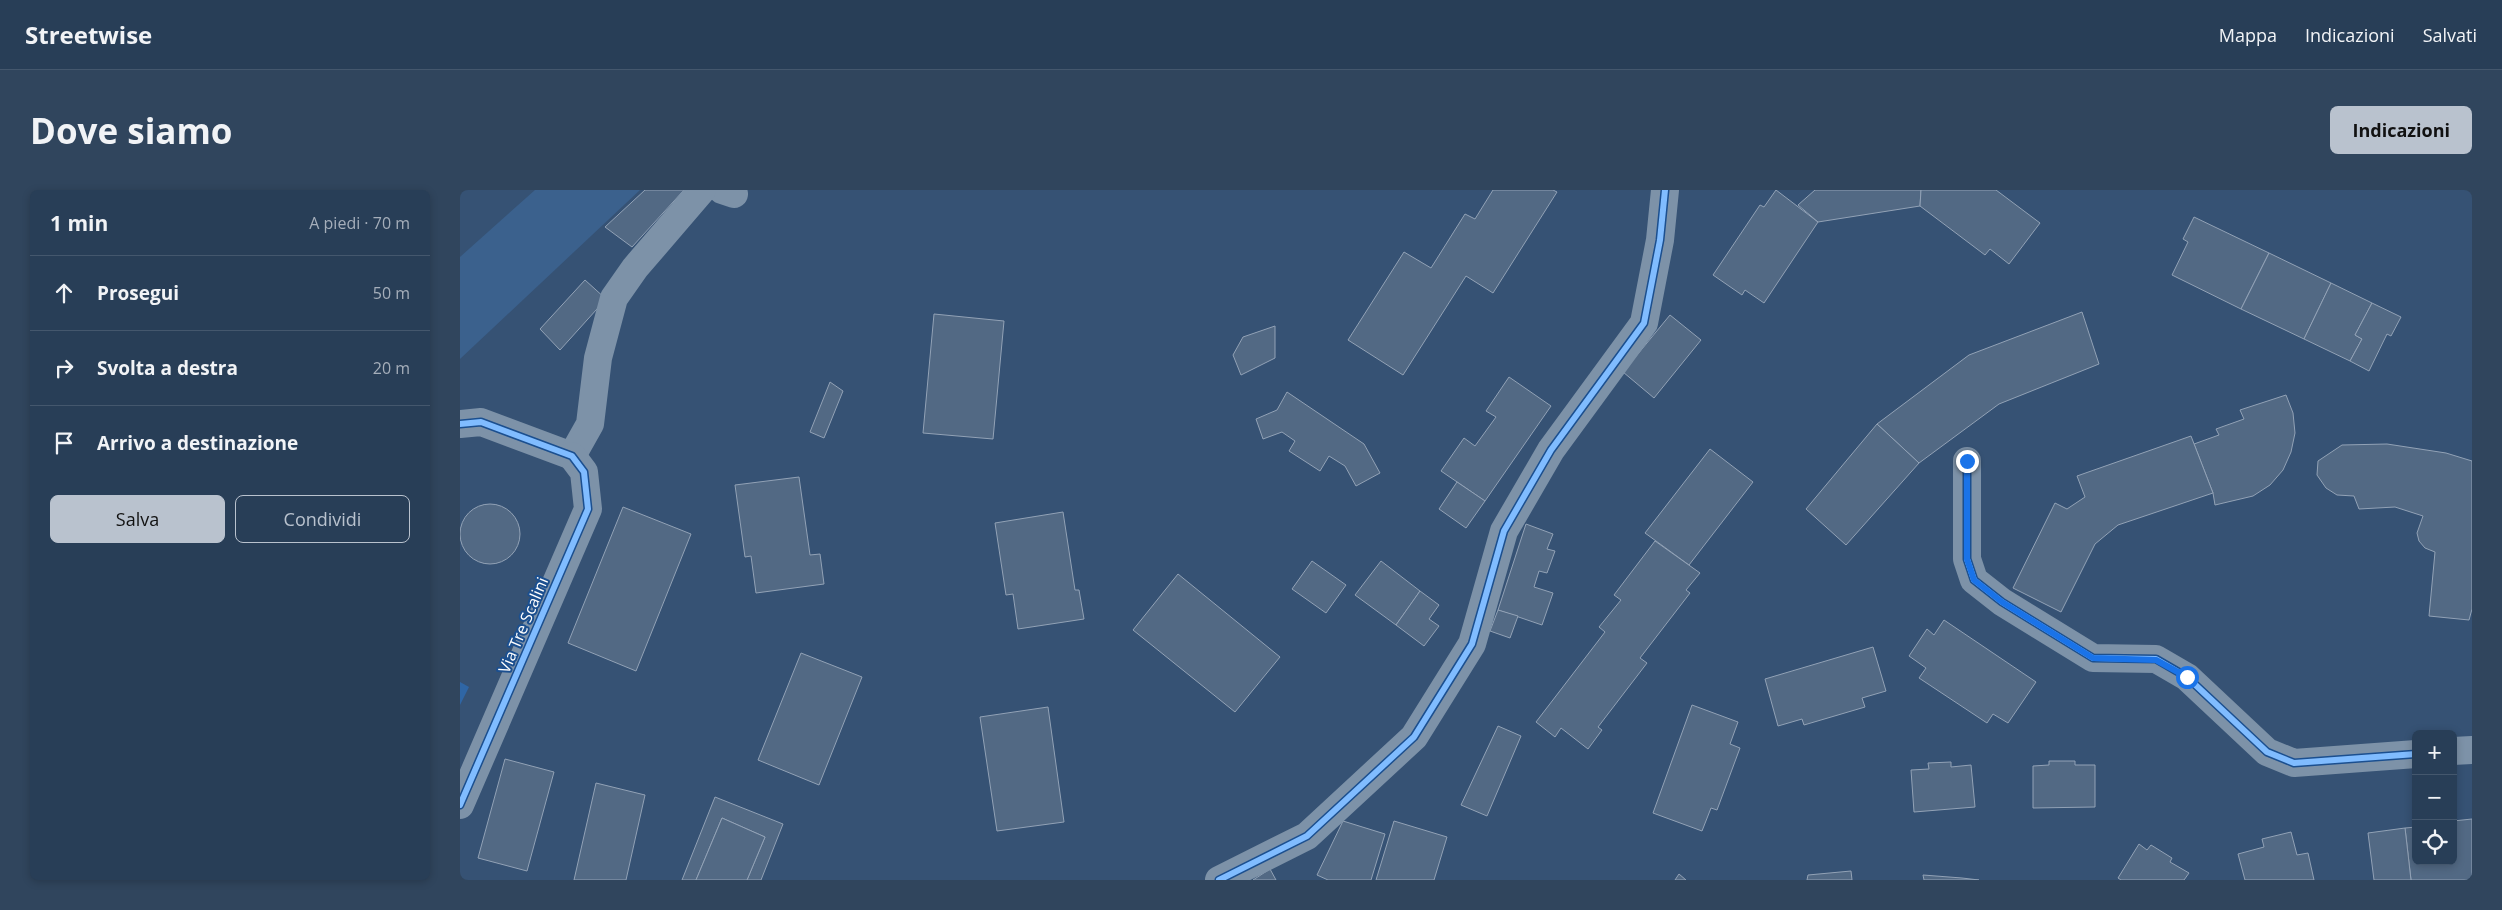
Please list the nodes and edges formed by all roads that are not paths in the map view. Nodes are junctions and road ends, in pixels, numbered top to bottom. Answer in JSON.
{"nodes":[{"id":1,"x":702,"y":190,"type":"edge"},
{"id":2,"x":1665,"y":190,"type":"edge"},
{"id":3,"x":460,"y":424,"type":"edge"},
{"id":4,"x":572,"y":456,"type":"junction"},
{"id":5,"x":1967,"y":461,"type":"dead end"},
{"id":6,"x":2472,"y":750,"type":"edge"},
{"id":7,"x":2457,"y":751,"type":"edge"},
{"id":8,"x":2412,"y":754,"type":"edge"},
{"id":9,"x":460,"y":805,"type":"edge"},
{"id":10,"x":1219,"y":880,"type":"edge"}],
"edges":[{"from":1,"to":4,"type":"street"},
{"from":2,"to":10,"type":"street"},
{"from":3,"to":4,"type":"street"},
{"from":4,"to":9,"type":"street","name":"Via Tre Scalini"},
{"from":5,"to":8,"type":"street"},
{"from":6,"to":7,"type":"street"}]}
